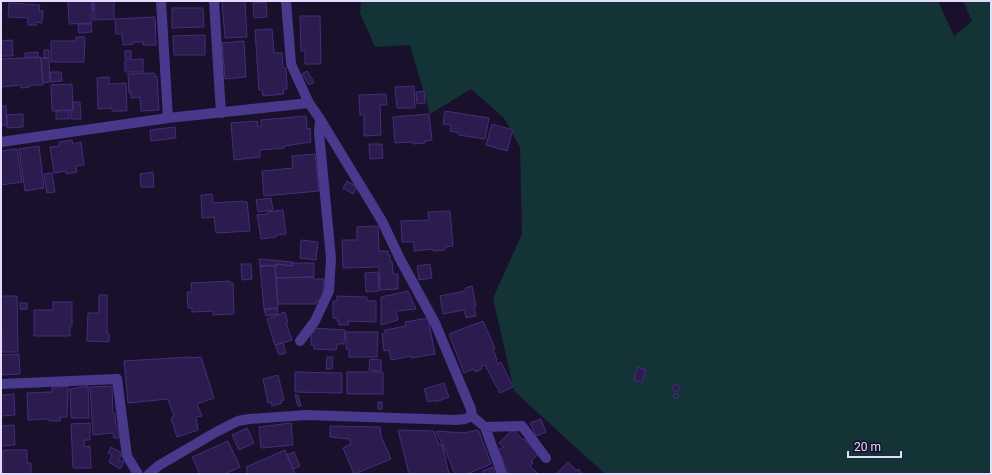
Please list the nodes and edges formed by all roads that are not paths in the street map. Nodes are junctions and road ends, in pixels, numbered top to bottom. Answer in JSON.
{"nodes":[{"id":1,"x":161,"y":1,"type":"edge"},
{"id":2,"x":214,"y":1,"type":"edge"},
{"id":3,"x":286,"y":1,"type":"edge"},
{"id":4,"x":309,"y":104,"type":"junction"},
{"id":5,"x":221,"y":113,"type":"junction"},
{"id":6,"x":168,"y":118,"type":"junction"},
{"id":7,"x":320,"y":119,"type":"junction"},
{"id":8,"x":1,"y":142,"type":"edge"},
{"id":9,"x":300,"y":341,"type":"dead end"},
{"id":10,"x":1,"y":384,"type":"edge"},
{"id":11,"x":472,"y":416,"type":"junction"},
{"id":12,"x":485,"y":427,"type":"junction"},
{"id":13,"x":546,"y":458,"type":"dead end"},
{"id":14,"x":138,"y":474,"type":"edge"},
{"id":15,"x":149,"y":474,"type":"edge"},
{"id":16,"x":502,"y":474,"type":"edge"}],
"edges":[{"from":1,"to":6,"type":"street"},
{"from":2,"to":5,"type":"street"},
{"from":3,"to":4,"type":"street"},
{"from":4,"to":5,"type":"street"},
{"from":4,"to":7,"type":"street"},
{"from":5,"to":6,"type":"street"},
{"from":6,"to":8,"type":"street"},
{"from":7,"to":9,"type":"street"},
{"from":7,"to":11,"type":"street"},
{"from":10,"to":14,"type":"street"},
{"from":11,"to":12,"type":"street"},
{"from":11,"to":15,"type":"street"},
{"from":12,"to":13,"type":"street"},
{"from":12,"to":16,"type":"street"}]}
